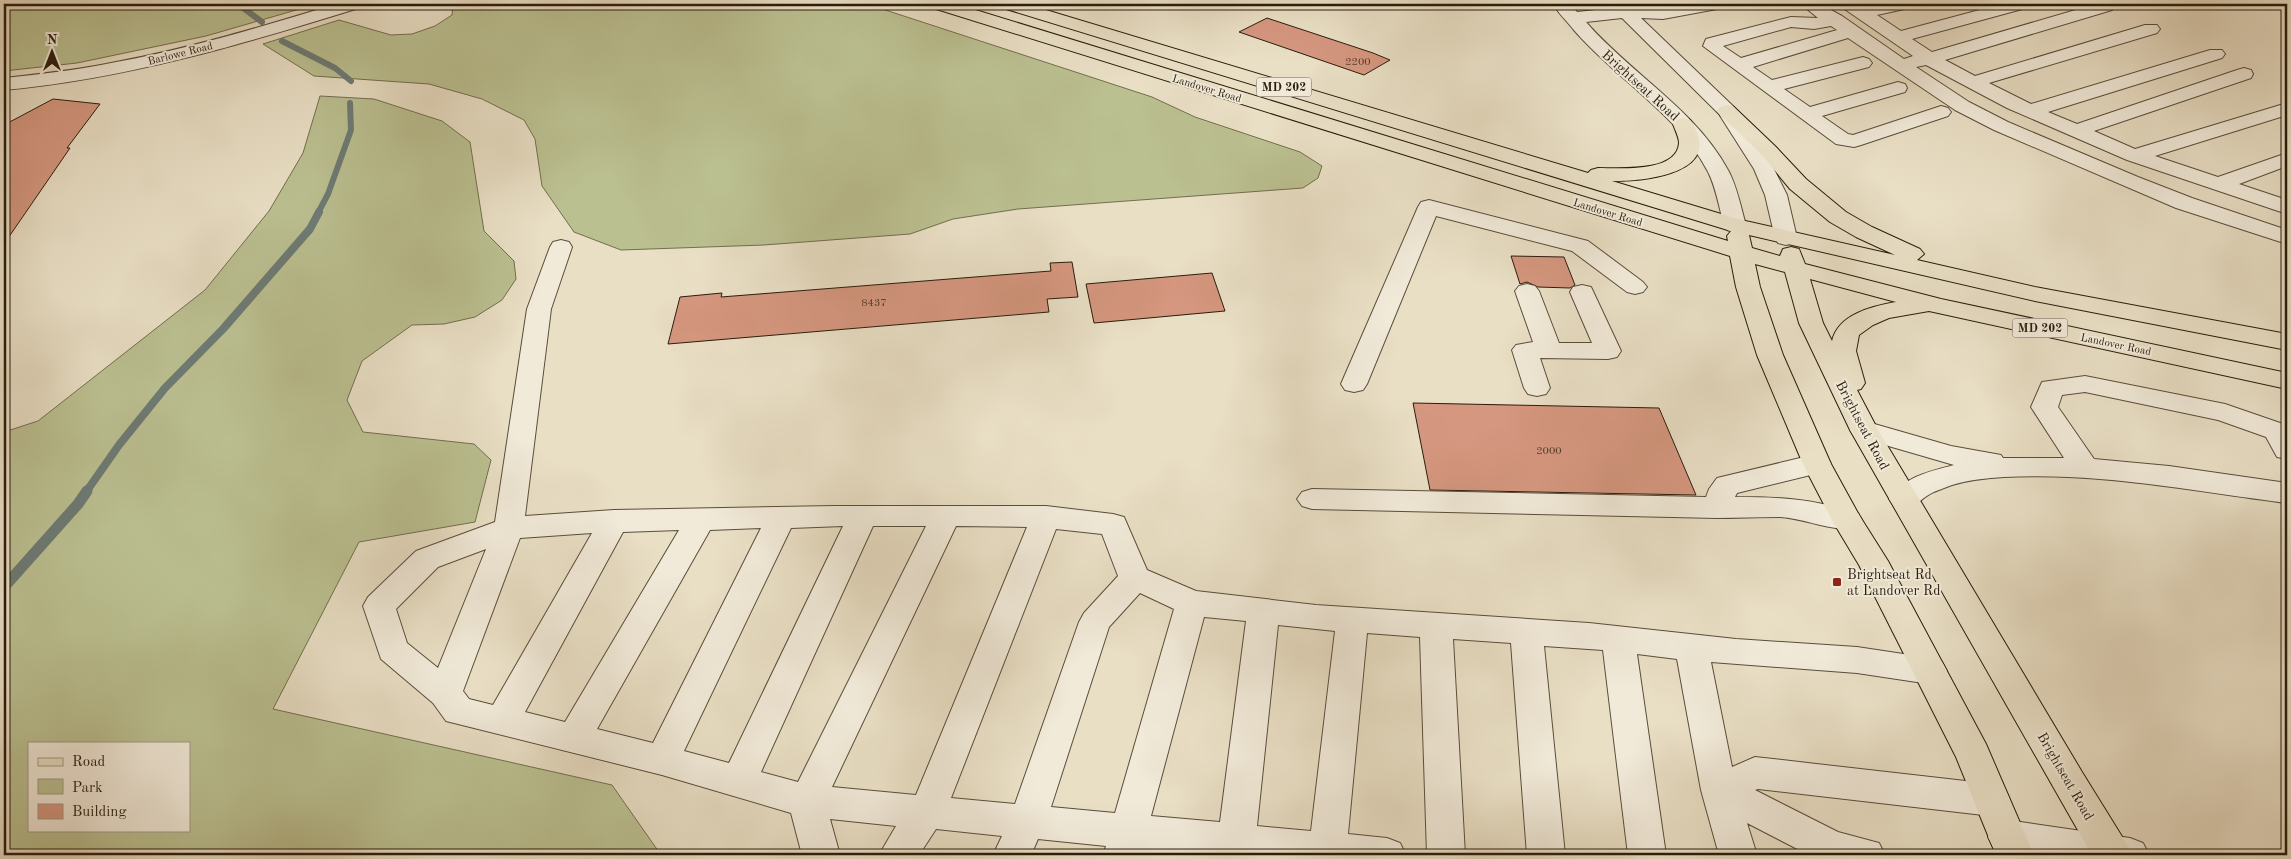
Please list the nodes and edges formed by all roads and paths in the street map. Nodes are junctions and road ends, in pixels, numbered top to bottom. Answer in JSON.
{"nodes":[{"id":1,"x":353,"y":4,"type":"edge"},
{"id":2,"x":939,"y":4,"type":"edge"},
{"id":3,"x":1009,"y":4,"type":"edge"},
{"id":4,"x":1717,"y":4,"type":"edge"},
{"id":5,"x":1809,"y":4,"type":"edge"},
{"id":6,"x":1903,"y":4,"type":"edge"},
{"id":7,"x":2020,"y":4,"type":"edge"},
{"id":8,"x":1627,"y":6,"type":"edge"},
{"id":9,"x":2106,"y":6,"type":"dead end"},
{"id":10,"x":1856,"y":9,"type":"edge"},
{"id":11,"x":1566,"y":11,"type":"edge"},
{"id":12,"x":1844,"y":26,"type":"junction"},
{"id":13,"x":2151,"y":29,"type":"dead end"},
{"id":14,"x":1900,"y":37,"type":"junction"},
{"id":15,"x":2216,"y":54,"type":"dead end"},
{"id":16,"x":1929,"y":59,"type":"junction"},
{"id":17,"x":1863,"y":63,"type":"dead end"},
{"id":18,"x":1897,"y":64,"type":"junction"},
{"id":19,"x":1738,"y":65,"type":"junction"},
{"id":20,"x":2244,"y":74,"type":"dead end"},
{"id":21,"x":1973,"y":82,"type":"junction"},
{"id":22,"x":4,"y":84,"type":"edge"},
{"id":23,"x":1769,"y":87,"type":"junction"},
{"id":24,"x":1898,"y":88,"type":"dead end"},
{"id":25,"x":2287,"y":109,"type":"edge"},
{"id":26,"x":1728,"y":111,"type":"junction"},
{"id":27,"x":2030,"y":111,"type":"junction"},
{"id":28,"x":1941,"y":112,"type":"dead end"},
{"id":29,"x":1806,"y":114,"type":"junction"},
{"id":30,"x":1683,"y":124,"type":"junction"},
{"id":31,"x":2076,"y":131,"type":"junction"},
{"id":32,"x":2134,"y":156,"type":"junction"},
{"id":33,"x":2287,"y":159,"type":"edge"},
{"id":34,"x":1558,"y":171,"type":"junction"},
{"id":35,"x":2218,"y":184,"type":"junction"},
{"id":36,"x":2287,"y":207,"type":"edge"},
{"id":37,"x":1735,"y":225,"type":"junction"},
{"id":38,"x":2287,"y":237,"type":"edge"},
{"id":39,"x":1786,"y":238,"type":"junction"},
{"id":40,"x":561,"y":247,"type":"dead end"},
{"id":41,"x":1741,"y":252,"type":"junction"},
{"id":42,"x":1795,"y":268,"type":"junction"},
{"id":43,"x":1635,"y":287,"type":"dead end"},
{"id":44,"x":1527,"y":291,"type":"dead end"},
{"id":45,"x":1582,"y":292,"type":"dead end"},
{"id":46,"x":2035,"y":294,"type":"junction"},
{"id":47,"x":1938,"y":306,"type":"junction"},
{"id":48,"x":2287,"y":342,"type":"edge"},
{"id":49,"x":1549,"y":350,"type":"junction"},
{"id":50,"x":2287,"y":381,"type":"edge"},
{"id":51,"x":1354,"y":384,"type":"dead end"},
{"id":52,"x":1537,"y":388,"type":"dead end"},
{"id":53,"x":1864,"y":430,"type":"junction"},
{"id":54,"x":2287,"y":450,"type":"edge"},
{"id":55,"x":1817,"y":464,"type":"junction"},
{"id":56,"x":2012,"y":466,"type":"junction"},
{"id":57,"x":2085,"y":467,"type":"junction"},
{"id":58,"x":2287,"y":493,"type":"edge"},
{"id":59,"x":1312,"y":499,"type":"dead end"},
{"id":60,"x":1904,"y":499,"type":"junction"},
{"id":61,"x":1717,"y":508,"type":"junction"},
{"id":62,"x":863,"y":516,"type":"junction"},
{"id":63,"x":946,"y":516,"type":"junction"},
{"id":64,"x":1046,"y":517,"type":"junction"},
{"id":65,"x":781,"y":518,"type":"junction"},
{"id":66,"x":701,"y":519,"type":"junction"},
{"id":67,"x":1847,"y":520,"type":"junction"},
{"id":68,"x":614,"y":521,"type":"junction"},
{"id":69,"x":509,"y":528,"type":"junction"},
{"id":70,"x":1136,"y":578,"type":"junction"},
{"id":71,"x":1192,"y":603,"type":"junction"},
{"id":72,"x":1263,"y":611,"type":"junction"},
{"id":73,"x":1352,"y":620,"type":"junction"},
{"id":74,"x":1436,"y":626,"type":"junction"},
{"id":75,"x":1526,"y":632,"type":"junction"},
{"id":76,"x":1618,"y":639,"type":"junction"},
{"id":77,"x":1692,"y":648,"type":"junction"},
{"id":78,"x":1930,"y":671,"type":"junction"},
{"id":79,"x":445,"y":692,"type":"junction"},
{"id":80,"x":502,"y":722,"type":"junction"},
{"id":81,"x":574,"y":738,"type":"junction"},
{"id":82,"x":662,"y":760,"type":"junction"},
{"id":83,"x":738,"y":782,"type":"junction"},
{"id":84,"x":1719,"y":790,"type":"junction"},
{"id":85,"x":1992,"y":800,"type":"junction"},
{"id":86,"x":806,"y":801,"type":"junction"},
{"id":87,"x":926,"y":812,"type":"junction"},
{"id":88,"x":1028,"y":821,"type":"junction"},
{"id":89,"x":1125,"y":843,"type":"edge"},
{"id":90,"x":2011,"y":846,"type":"edge"},
{"id":91,"x":1234,"y":848,"type":"edge"},
{"id":92,"x":1328,"y":852,"type":"edge"},
{"id":93,"x":2118,"y":854,"type":"edge"},
{"id":94,"x":821,"y":855,"type":"edge"},
{"id":95,"x":898,"y":855,"type":"edge"},
{"id":96,"x":1012,"y":855,"type":"edge"},
{"id":97,"x":1387,"y":855,"type":"edge"},
{"id":98,"x":1446,"y":855,"type":"edge"},
{"id":99,"x":1546,"y":855,"type":"edge"},
{"id":100,"x":1647,"y":855,"type":"edge"},
{"id":101,"x":1738,"y":855,"type":"edge"},
{"id":102,"x":1866,"y":855,"type":"edge"}],
"edges":[{"from":1,"to":22,"type":"street","name":"Barlowe Road"},
{"from":2,"to":41,"type":"main road","name":"Landover Road","number":"MD 202"},
{"from":3,"to":34,"type":"main road","name":"Landover Road","number":"MD 202"},
{"from":4,"to":8,"type":"street"},
{"from":5,"to":12,"type":"street"},
{"from":6,"to":10,"type":"street"},
{"from":7,"to":14,"type":"street"},
{"from":8,"to":11,"type":"street"},
{"from":8,"to":26,"type":"street","name":"Brightseat Road"},
{"from":9,"to":16,"type":"street"},
{"from":10,"to":14,"type":"street"},
{"from":11,"to":30,"type":"street","name":"Brightseat Road"},
{"from":12,"to":18,"type":"street"},
{"from":12,"to":19,"type":"street"},
{"from":12,"to":19,"type":"street"},
{"from":13,"to":21,"type":"street"},
{"from":14,"to":16,"type":"street"},
{"from":15,"to":27,"type":"street"},
{"from":16,"to":18,"type":"street"},
{"from":16,"to":21,"type":"street"},
{"from":17,"to":23,"type":"street"},
{"from":18,"to":38,"type":"street"},
{"from":19,"to":23,"type":"street"},
{"from":20,"to":31,"type":"street"},
{"from":21,"to":27,"type":"street"},
{"from":23,"to":29,"type":"street"},
{"from":24,"to":29,"type":"street"},
{"from":25,"to":32,"type":"street"},
{"from":26,"to":39,"type":"street","name":"Brightseat Road"},
{"from":26,"to":46,"type":"main road"},
{"from":27,"to":31,"type":"street"},
{"from":28,"to":29,"type":"street"},
{"from":30,"to":34,"type":"main road"},
{"from":30,"to":37,"type":"street","name":"Brightseat Road"},
{"from":31,"to":32,"type":"street"},
{"from":32,"to":35,"type":"street"},
{"from":33,"to":35,"type":"street"},
{"from":34,"to":37,"type":"main road","name":"Landover Road","number":"MD 202"},
{"from":35,"to":36,"type":"street"},
{"from":37,"to":39,"type":"main road","name":"Landover Road","number":"MD 202"},
{"from":37,"to":41,"type":"main road","name":"Brightseat Road"},
{"from":39,"to":42,"type":"main road","name":"Brightseat Road"},
{"from":39,"to":46,"type":"main road","name":"Landover Road","number":"MD 202"},
{"from":40,"to":69,"type":"street"},
{"from":41,"to":42,"type":"main road","name":"Landover Road","number":"MD 202"},
{"from":41,"to":55,"type":"main road","name":"Brightseat Road"},
{"from":42,"to":47,"type":"main road","name":"Landover Road","number":"MD 202"},
{"from":42,"to":53,"type":"main road","name":"Brightseat Road"},
{"from":43,"to":51,"type":"street"},
{"from":44,"to":49,"type":"street"},
{"from":45,"to":49,"type":"street"},
{"from":46,"to":48,"type":"main road","name":"Landover Road","number":"MD 202"},
{"from":47,"to":50,"type":"main road","name":"Landover Road","number":"MD 202"},
{"from":47,"to":53,"type":"main road"},
{"from":49,"to":52,"type":"street"},
{"from":53,"to":56,"type":"street"},
{"from":53,"to":60,"type":"main road","name":"Brightseat Road"},
{"from":54,"to":57,"type":"street"},
{"from":55,"to":61,"type":"street"},
{"from":55,"to":67,"type":"main road","name":"Brightseat Road"},
{"from":56,"to":57,"type":"street"},
{"from":56,"to":60,"type":"street"},
{"from":57,"to":58,"type":"street"},
{"from":59,"to":61,"type":"street"},
{"from":60,"to":93,"type":"main road","name":"Brightseat Road"},
{"from":61,"to":67,"type":"street"},
{"from":62,"to":63,"type":"street"},
{"from":62,"to":65,"type":"street"},
{"from":62,"to":83,"type":"street"},
{"from":63,"to":64,"type":"street"},
{"from":63,"to":86,"type":"street"},
{"from":64,"to":70,"type":"street"},
{"from":64,"to":87,"type":"street"},
{"from":65,"to":66,"type":"street"},
{"from":65,"to":82,"type":"street"},
{"from":66,"to":68,"type":"street"},
{"from":66,"to":81,"type":"street"},
{"from":67,"to":78,"type":"main road","name":"Brightseat Road"},
{"from":68,"to":69,"type":"street"},
{"from":68,"to":80,"type":"street"},
{"from":69,"to":79,"type":"street"},
{"from":69,"to":79,"type":"street"},
{"from":70,"to":71,"type":"street"},
{"from":70,"to":88,"type":"street"},
{"from":71,"to":72,"type":"street"},
{"from":71,"to":89,"type":"street"},
{"from":72,"to":73,"type":"street"},
{"from":72,"to":91,"type":"street"},
{"from":73,"to":74,"type":"street"},
{"from":73,"to":92,"type":"street"},
{"from":74,"to":75,"type":"street"},
{"from":74,"to":98,"type":"street"},
{"from":75,"to":76,"type":"street"},
{"from":75,"to":99,"type":"street"},
{"from":76,"to":77,"type":"street"},
{"from":76,"to":100,"type":"street"},
{"from":77,"to":78,"type":"street"},
{"from":77,"to":84,"type":"street"},
{"from":78,"to":85,"type":"main road","name":"Brightseat Road"},
{"from":79,"to":80,"type":"street"},
{"from":80,"to":81,"type":"street"},
{"from":81,"to":82,"type":"street"},
{"from":82,"to":83,"type":"street"},
{"from":83,"to":86,"type":"street"},
{"from":84,"to":85,"type":"street"},
{"from":84,"to":101,"type":"street"},
{"from":84,"to":102,"type":"street"},
{"from":85,"to":90,"type":"main road","name":"Brightseat Road"},
{"from":86,"to":87,"type":"street"},
{"from":86,"to":94,"type":"street"},
{"from":87,"to":88,"type":"street"},
{"from":87,"to":95,"type":"street"},
{"from":88,"to":89,"type":"street"},
{"from":88,"to":96,"type":"street"},
{"from":89,"to":91,"type":"street"},
{"from":90,"to":93,"type":"street"},
{"from":91,"to":92,"type":"street"},
{"from":92,"to":97,"type":"street"}]}
